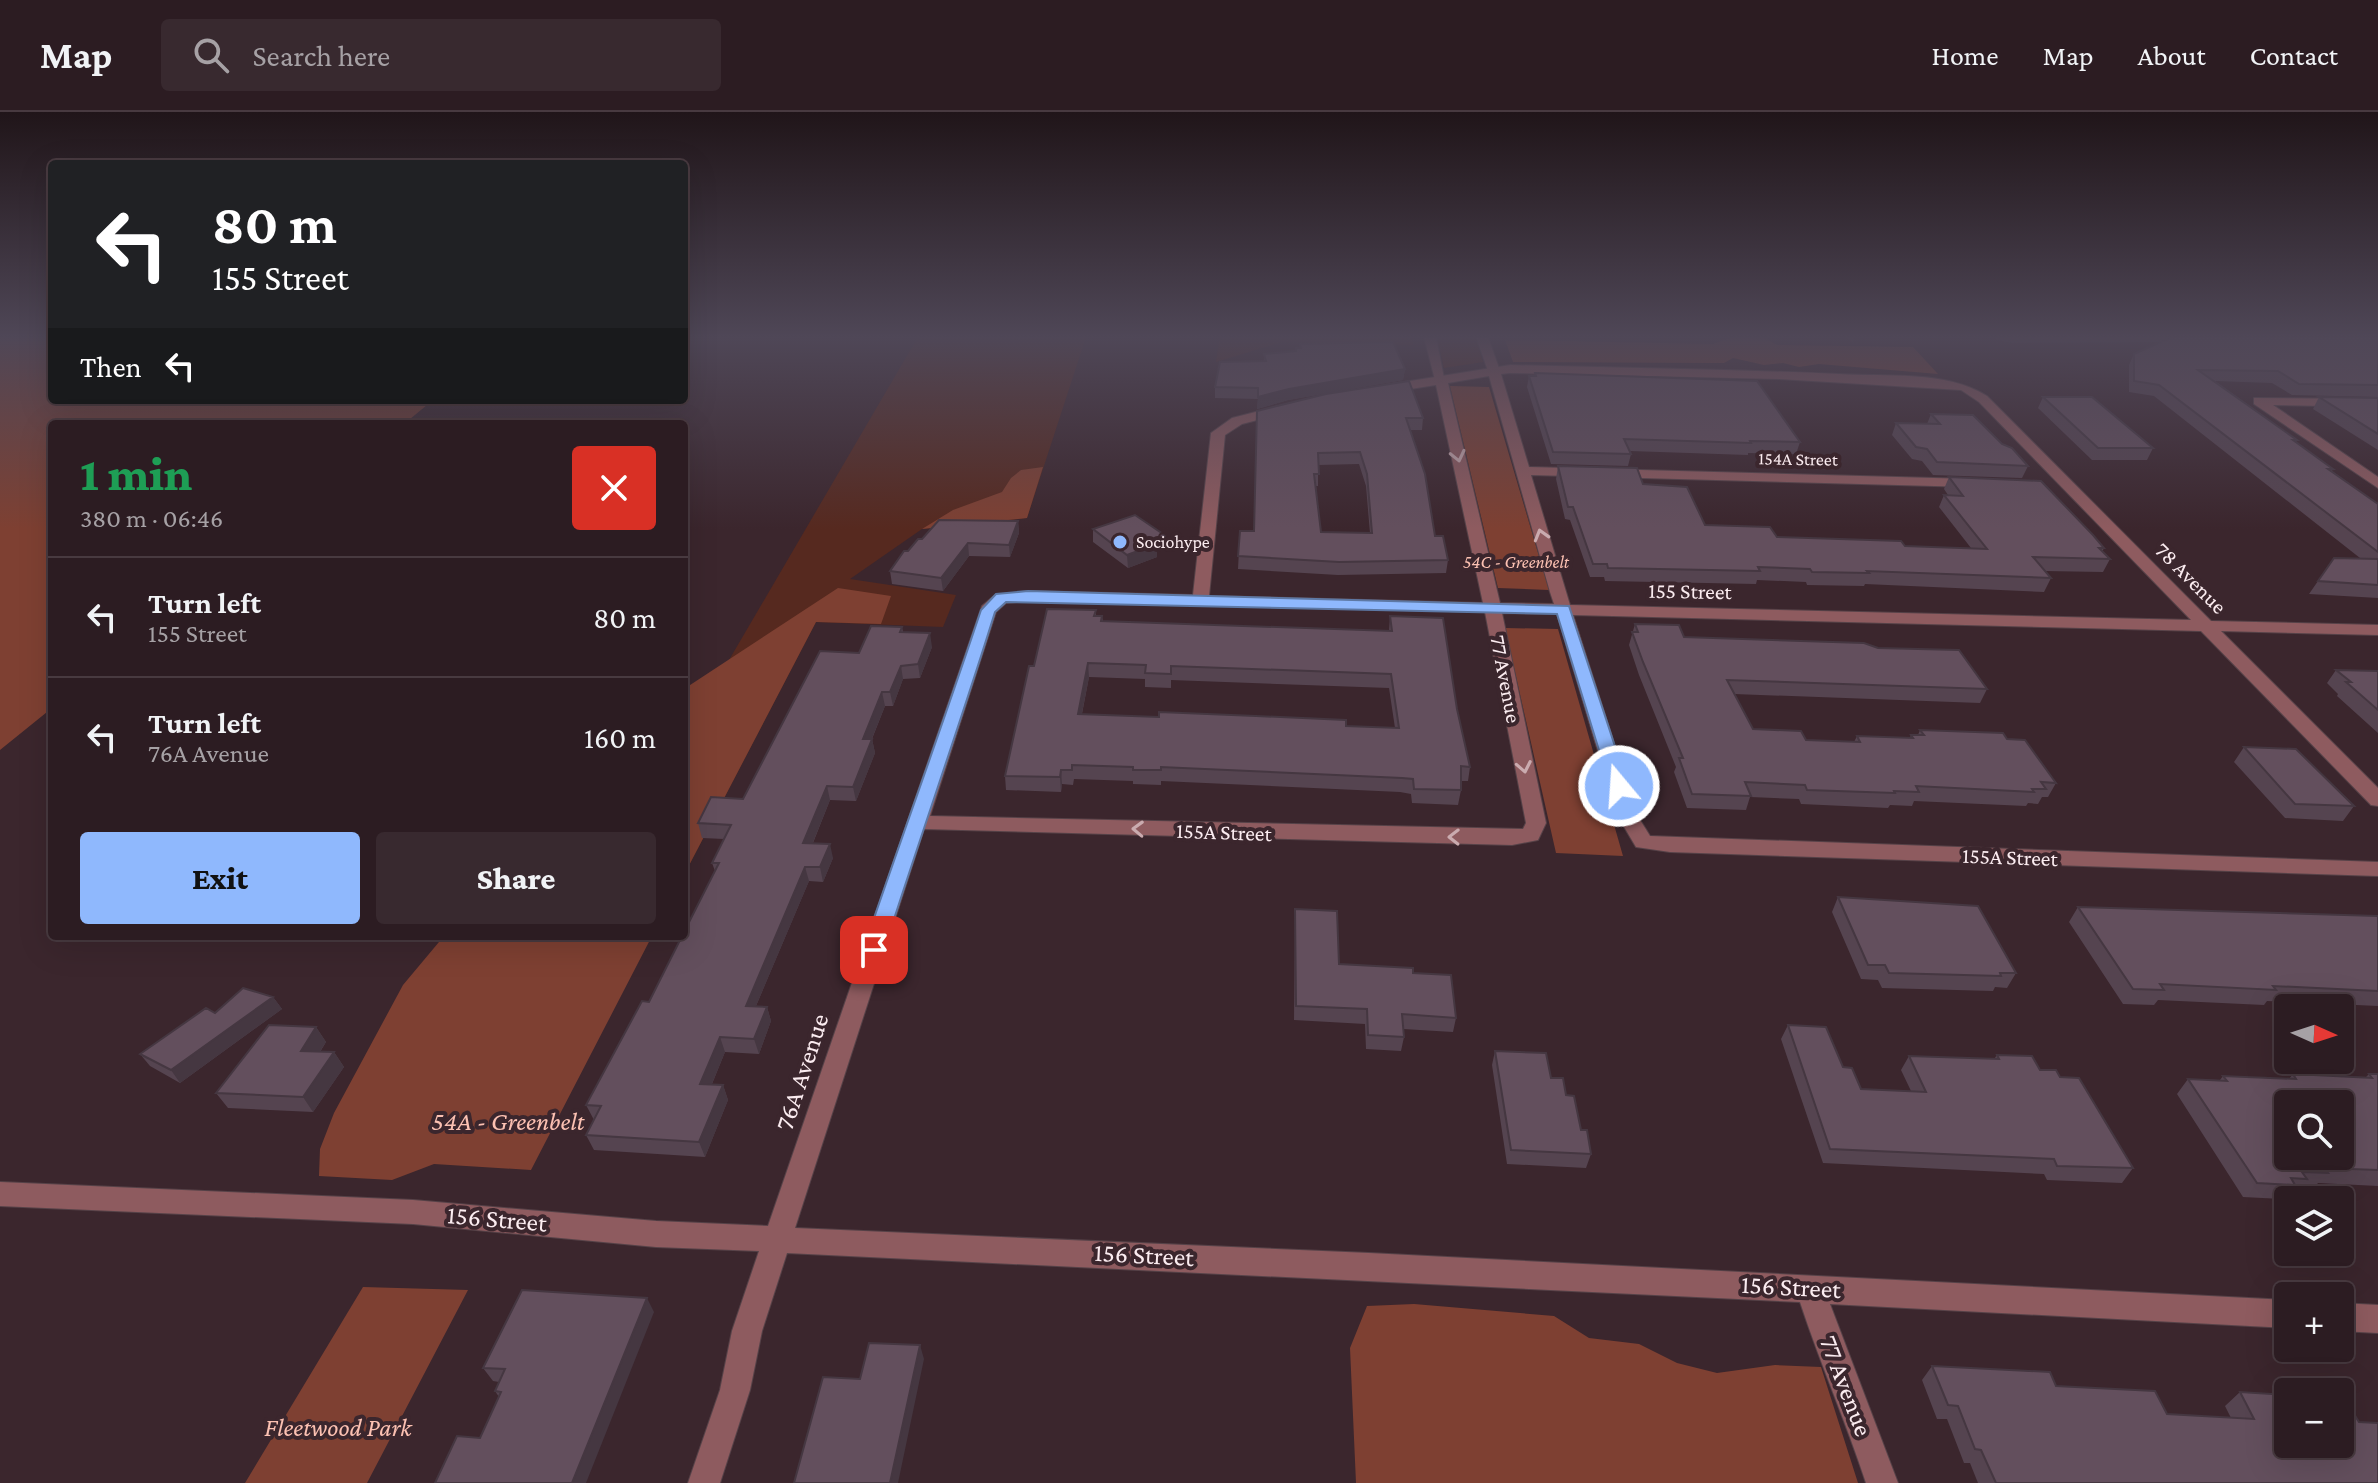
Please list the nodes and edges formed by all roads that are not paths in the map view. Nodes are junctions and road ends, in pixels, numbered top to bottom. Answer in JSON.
{"nodes":[{"id":1,"x":1446,"y":401,"type":"edge"},
{"id":2,"x":1503,"y":401,"type":"edge"},
{"id":3,"x":1981,"y":401,"type":"edge"},
{"id":4,"x":2378,"y":403,"type":"edge"},
{"id":5,"x":1297,"y":405,"type":"edge"},
{"id":6,"x":1523,"y":471,"type":"junction"},
{"id":7,"x":1988,"y":484,"type":"edge"},
{"id":8,"x":2378,"y":484,"type":"edge"},
{"id":9,"x":2041,"y":487,"type":"edge"},
{"id":10,"x":2071,"y":488,"type":"junction"},
{"id":11,"x":1001,"y":598,"type":"joint"},
{"id":12,"x":1200,"y":602,"type":"junction"},
{"id":13,"x":1492,"y":608,"type":"junction"},
{"id":14,"x":1563,"y":610,"type":"junction"},
{"id":15,"x":2207,"y":625,"type":"junction"},
{"id":16,"x":2378,"y":630,"type":"edge"},
{"id":17,"x":2378,"y":800,"type":"edge"},
{"id":18,"x":917,"y":822,"type":"junction"},
{"id":19,"x":1531,"y":835,"type":"joint"},
{"id":20,"x":2378,"y":869,"type":"edge"},
{"id":21,"x":0,"y":1194,"type":"edge"},
{"id":22,"x":778,"y":1237,"type":"junction"},
{"id":23,"x":1810,"y":1288,"type":"junction"},
{"id":24,"x":2274,"y":1313,"type":"edge"},
{"id":25,"x":2354,"y":1318,"type":"edge"},
{"id":26,"x":2378,"y":1319,"type":"edge"},
{"id":27,"x":704,"y":1483,"type":"edge"},
{"id":28,"x":1882,"y":1483,"type":"edge"}],
"edges":[{"from":1,"to":13,"type":"street","name":"77 Avenue","one_way":true},
{"from":2,"to":6,"type":"street"},
{"from":3,"to":10,"type":"street","name":"78 Avenue"},
{"from":4,"to":8,"type":"street"},
{"from":5,"to":12,"type":"street"},
{"from":6,"to":7,"type":"street","name":"154A Street"},
{"from":14,"to":6,"type":"street","one_way":true},
{"from":9,"to":10,"type":"street"},
{"from":10,"to":15,"type":"street","name":"78 Avenue"},
{"from":11,"to":12,"type":"street","name":"155 Street"},
{"from":11,"to":18,"type":"street","name":"76A Avenue"},
{"from":12,"to":13,"type":"street","name":"155 Street"},
{"from":13,"to":14,"type":"street","name":"155 Street"},
{"from":13,"to":19,"type":"street","name":"77 Avenue","one_way":true},
{"from":14,"to":15,"type":"street","name":"155 Street"},
{"from":14,"to":20,"type":"street","name":"155A Street"},
{"from":15,"to":16,"type":"street","name":"155 Street"},
{"from":15,"to":17,"type":"street","name":"78 Avenue"},
{"from":19,"to":18,"type":"street","name":"155A Street","one_way":true},
{"from":18,"to":22,"type":"street","name":"76A Avenue"},
{"from":21,"to":22,"type":"street","name":"156 Street"},
{"from":22,"to":23,"type":"street","name":"156 Street"},
{"from":22,"to":27,"type":"street","name":"76A Avenue"},
{"from":23,"to":24,"type":"street","name":"156 Street"},
{"from":23,"to":28,"type":"street","name":"77 Avenue"},
{"from":25,"to":26,"type":"street"}]}
